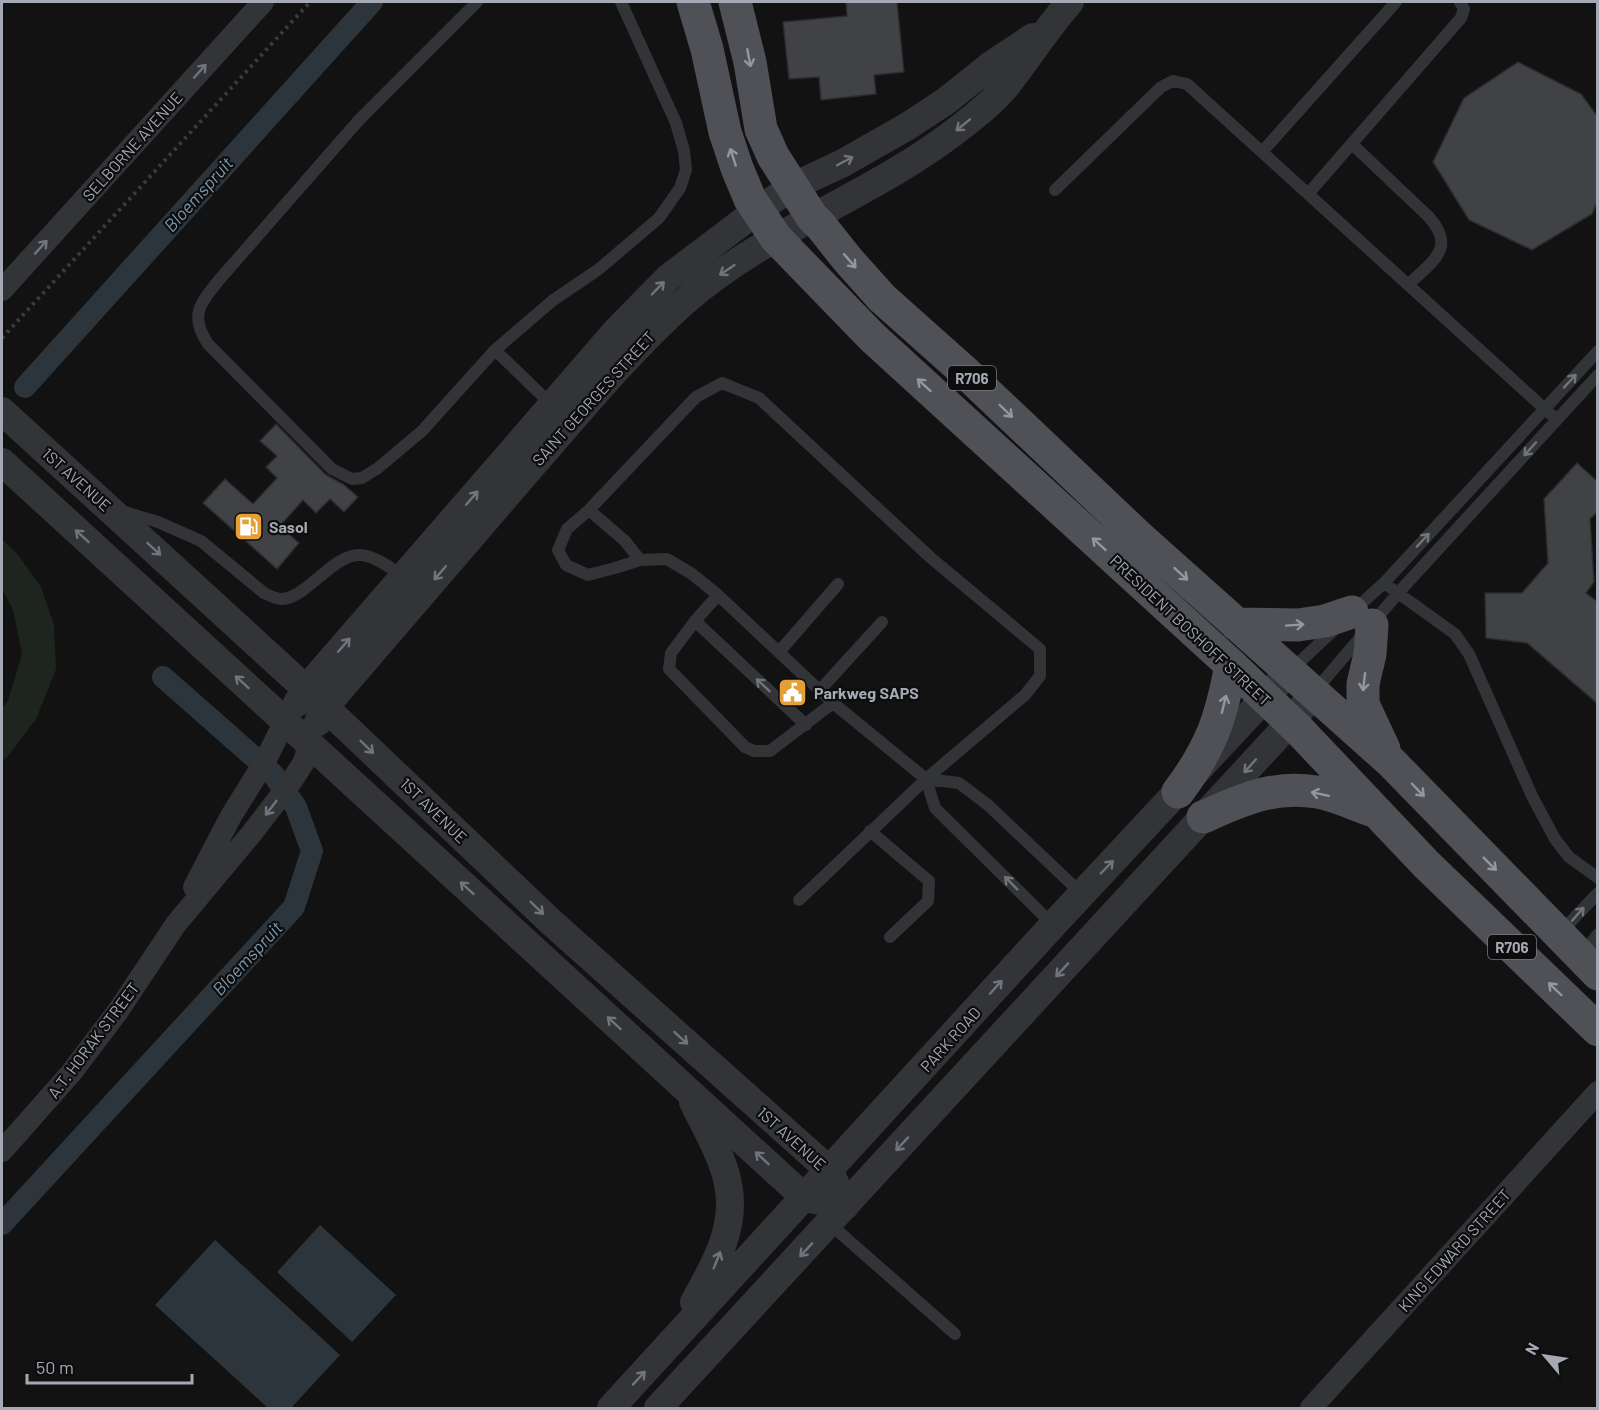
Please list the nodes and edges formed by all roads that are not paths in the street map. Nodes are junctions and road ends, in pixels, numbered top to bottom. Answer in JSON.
{"nodes":[{"id":1,"x":263,"y":2,"type":"edge"},
{"id":2,"x":477,"y":2,"type":"edge"},
{"id":3,"x":621,"y":2,"type":"edge"},
{"id":4,"x":693,"y":2,"type":"edge"},
{"id":5,"x":735,"y":2,"type":"edge"},
{"id":6,"x":1070,"y":2,"type":"edge"},
{"id":7,"x":1396,"y":2,"type":"edge"},
{"id":8,"x":1460,"y":2,"type":"edge"},
{"id":9,"x":1047,"y":28,"type":"junction"},
{"id":10,"x":1352,"y":144,"type":"junction"},
{"id":11,"x":1262,"y":152,"type":"junction"},
{"id":12,"x":792,"y":187,"type":"junction"},
{"id":13,"x":1055,"y":190,"type":"dead end"},
{"id":14,"x":1308,"y":194,"type":"junction"},
{"id":15,"x":758,"y":210,"type":"junction"},
{"id":16,"x":812,"y":217,"type":"junction"},
{"id":17,"x":776,"y":238,"type":"junction"},
{"id":18,"x":1408,"y":285,"type":"junction"},
{"id":19,"x":2,"y":290,"type":"edge"},
{"id":20,"x":495,"y":350,"type":"junction"},
{"id":21,"x":1598,"y":351,"type":"edge"},
{"id":22,"x":1598,"y":375,"type":"edge"},
{"id":23,"x":552,"y":405,"type":"junction"},
{"id":24,"x":1544,"y":408,"type":"junction"},
{"id":25,"x":2,"y":411,"type":"edge"},
{"id":26,"x":1557,"y":420,"type":"junction"},
{"id":27,"x":2,"y":462,"type":"edge"},
{"id":28,"x":108,"y":508,"type":"junction"},
{"id":29,"x":588,"y":510,"type":"junction"},
{"id":30,"x":640,"y":560,"type":"junction"},
{"id":31,"x":404,"y":576,"type":"junction"},
{"id":32,"x":1384,"y":582,"type":"junction"},
{"id":33,"x":838,"y":584,"type":"dead end"},
{"id":34,"x":1399,"y":592,"type":"junction"},
{"id":35,"x":718,"y":595,"type":"junction"},
{"id":36,"x":1362,"y":618,"type":"junction"},
{"id":37,"x":695,"y":621,"type":"junction"},
{"id":38,"x":882,"y":622,"type":"dead end"},
{"id":39,"x":1236,"y":624,"type":"junction"},
{"id":40,"x":779,"y":652,"type":"junction"},
{"id":41,"x":1231,"y":665,"type":"junction"},
{"id":42,"x":1290,"y":671,"type":"junction"},
{"id":43,"x":820,"y":690,"type":"junction"},
{"id":44,"x":1314,"y":693,"type":"junction"},
{"id":45,"x":315,"y":698,"type":"junction"},
{"id":46,"x":1264,"y":698,"type":"junction"},
{"id":47,"x":833,"y":704,"type":"junction"},
{"id":48,"x":285,"y":721,"type":"junction"},
{"id":49,"x":1290,"y":723,"type":"junction"},
{"id":50,"x":806,"y":725,"type":"junction"},
{"id":51,"x":309,"y":744,"type":"junction"},
{"id":52,"x":1391,"y":762,"type":"junction"},
{"id":53,"x":926,"y":779,"type":"junction"},
{"id":54,"x":1178,"y":792,"type":"junction"},
{"id":55,"x":1375,"y":811,"type":"junction"},
{"id":56,"x":1203,"y":817,"type":"junction"},
{"id":57,"x":870,"y":831,"type":"junction"},
{"id":58,"x":1598,"y":878,"type":"edge"},
{"id":59,"x":1598,"y":893,"type":"edge"},
{"id":60,"x":1082,"y":894,"type":"junction"},
{"id":61,"x":799,"y":900,"type":"dead end"},
{"id":62,"x":176,"y":924,"type":"junction"},
{"id":63,"x":1053,"y":925,"type":"junction"},
{"id":64,"x":890,"y":937,"type":"dead end"},
{"id":65,"x":1583,"y":950,"type":"edge"},
{"id":66,"x":1598,"y":1030,"type":"edge"},
{"id":67,"x":688,"y":1090,"type":"junction"},
{"id":68,"x":1598,"y":1092,"type":"edge"},
{"id":69,"x":2,"y":1151,"type":"edge"},
{"id":70,"x":830,"y":1171,"type":"junction"},
{"id":71,"x":805,"y":1198,"type":"junction"},
{"id":72,"x":838,"y":1215,"type":"junction"},
{"id":73,"x":955,"y":1334,"type":"dead end"},
{"id":74,"x":667,"y":1347,"type":"junction"},
{"id":75,"x":611,"y":1408,"type":"edge"},
{"id":76,"x":658,"y":1408,"type":"edge"},
{"id":77,"x":1311,"y":1408,"type":"edge"}],
"edges":[{"from":19,"to":1,"type":"street","name":"SELBORNE AVENUE","one_way":true},
{"from":2,"to":20,"type":"lane"},
{"from":3,"to":20,"type":"lane"},
{"from":15,"to":4,"type":"main road","number":"R706","one_way":true},
{"from":5,"to":12,"type":"main road","number":"R706","one_way":true},
{"from":6,"to":9,"type":"street","name":"SAINT GEORGES STREET"},
{"from":7,"to":11,"type":"lane"},
{"from":8,"to":10,"type":"lane"},
{"from":12,"to":9,"type":"street","name":"SAINT GEORGES STREET","one_way":true},
{"from":9,"to":16,"type":"street","name":"SAINT GEORGES STREET","one_way":true},
{"from":10,"to":14,"type":"lane"},
{"from":10,"to":18,"type":"lane"},
{"from":11,"to":13,"type":"lane"},
{"from":11,"to":14,"type":"lane"},
{"from":12,"to":15,"type":"street","name":"SAINT GEORGES STREET"},
{"from":12,"to":16,"type":"main road","number":"R706"},
{"from":14,"to":18,"type":"lane"},
{"from":15,"to":17,"type":"main road","number":"R706"},
{"from":23,"to":15,"type":"street","name":"SAINT GEORGES STREET","one_way":true},
{"from":16,"to":17,"type":"street","name":"SAINT GEORGES STREET"},
{"from":16,"to":39,"type":"main road","name":"PRESIDENT BOSHOFF STREET","number":"R706","one_way":true},
{"from":41,"to":17,"type":"main road","name":"PRESIDENT BOSHOFF STREET","number":"R706","one_way":true},
{"from":17,"to":45,"type":"street","name":"SAINT GEORGES STREET","one_way":true},
{"from":18,"to":24,"type":"lane"},
{"from":20,"to":23,"type":"lane"},
{"from":24,"to":21,"type":"lane","one_way":true},
{"from":22,"to":26,"type":"lane"},
{"from":31,"to":23,"type":"street","name":"SAINT GEORGES STREET","one_way":true},
{"from":24,"to":26,"type":"lane"},
{"from":32,"to":24,"type":"lane","one_way":true},
{"from":25,"to":28,"type":"street","name":"1ST AVENUE"},
{"from":26,"to":34,"type":"lane","one_way":true},
{"from":48,"to":27,"type":"street","name":"1ST AVENUE","one_way":true},
{"from":28,"to":31,"type":"lane"},
{"from":28,"to":45,"type":"street","name":"1ST AVENUE","one_way":true},
{"from":29,"to":30,"type":"lane"},
{"from":29,"to":30,"type":"lane"},
{"from":29,"to":53,"type":"lane"},
{"from":30,"to":35,"type":"lane"},
{"from":45,"to":31,"type":"street","name":"SAINT GEORGES STREET","one_way":true},
{"from":32,"to":34,"type":"lane"},
{"from":32,"to":36,"type":"lane"},
{"from":33,"to":40,"type":"lane"},
{"from":34,"to":36,"type":"lane"},
{"from":34,"to":58,"type":"lane"},
{"from":35,"to":37,"type":"lane"},
{"from":35,"to":40,"type":"lane"},
{"from":39,"to":36,"type":"main road","one_way":true},
{"from":36,"to":42,"type":"lane"},
{"from":36,"to":44,"type":"lane"},
{"from":36,"to":52,"type":"main road","one_way":true},
{"from":50,"to":37,"type":"lane","one_way":true},
{"from":37,"to":50,"type":"lane"},
{"from":38,"to":43,"type":"lane"},
{"from":39,"to":42,"type":"main road","name":"PRESIDENT BOSHOFF STREET","number":"R706"},
{"from":40,"to":43,"type":"lane"},
{"from":41,"to":46,"type":"main road","name":"PRESIDENT BOSHOFF STREET","number":"R706"},
{"from":54,"to":41,"type":"main road","one_way":true},
{"from":42,"to":44,"type":"main road","name":"PRESIDENT BOSHOFF STREET","number":"R706"},
{"from":42,"to":46,"type":"street","name":"PARK ROAD"},
{"from":43,"to":47,"type":"lane"},
{"from":44,"to":49,"type":"street"},
{"from":44,"to":52,"type":"main road","name":"PRESIDENT BOSHOFF STREET","number":"R706"},
{"from":45,"to":48,"type":"street","name":"SAINT GEORGES STREET"},
{"from":45,"to":51,"type":"street","name":"SAINT GEORGES STREET"},
{"from":45,"to":70,"type":"street","name":"1ST AVENUE","one_way":true},
{"from":46,"to":49,"type":"main road","name":"PRESIDENT BOSHOFF STREET","number":"R706"},
{"from":46,"to":54,"type":"street","name":"PARK ROAD"},
{"from":47,"to":50,"type":"lane"},
{"from":47,"to":53,"type":"lane"},
{"from":48,"to":51,"type":"street","name":"1ST AVENUE"},
{"from":48,"to":62,"type":"street","name":"A.T. HORAK STREET"},
{"from":49,"to":55,"type":"main road","name":"PRESIDENT BOSHOFF STREET","number":"R706"},
{"from":49,"to":56,"type":"street","one_way":true},
{"from":51,"to":62,"type":"street","name":"A.T. HORAK STREET","one_way":true},
{"from":67,"to":51,"type":"street","name":"1ST AVENUE","one_way":true},
{"from":52,"to":65,"type":"main road","name":"PRESIDENT BOSHOFF STREET","number":"R706","one_way":true},
{"from":53,"to":57,"type":"lane"},
{"from":53,"to":60,"type":"lane"},
{"from":63,"to":53,"type":"lane","one_way":true},
{"from":60,"to":54,"type":"street","name":"PARK ROAD","one_way":true},
{"from":55,"to":56,"type":"main road","one_way":true},
{"from":66,"to":55,"type":"main road","name":"PRESIDENT BOSHOFF STREET","number":"R706","one_way":true},
{"from":56,"to":72,"type":"street","one_way":true},
{"from":57,"to":61,"type":"lane"},
{"from":57,"to":64,"type":"lane"},
{"from":65,"to":59,"type":"lane","one_way":true},
{"from":60,"to":63,"type":"street","name":"PARK ROAD"},
{"from":62,"to":69,"type":"street","name":"A.T. HORAK STREET"},
{"from":70,"to":63,"type":"street","name":"PARK ROAD","one_way":true},
{"from":71,"to":67,"type":"street","name":"1ST AVENUE","one_way":true},
{"from":74,"to":67,"type":"street","one_way":true},
{"from":68,"to":77,"type":"street","name":"KING EDWARD STREET"},
{"from":70,"to":71,"type":"street","name":"PARK ROAD"},
{"from":70,"to":72,"type":"street","name":"1ST AVENUE"},
{"from":71,"to":72,"type":"street"},
{"from":71,"to":74,"type":"street","name":"PARK ROAD"},
{"from":72,"to":73,"type":"lane"},
{"from":72,"to":76,"type":"street","one_way":true},
{"from":75,"to":74,"type":"street","name":"PARK ROAD","one_way":true}]}
